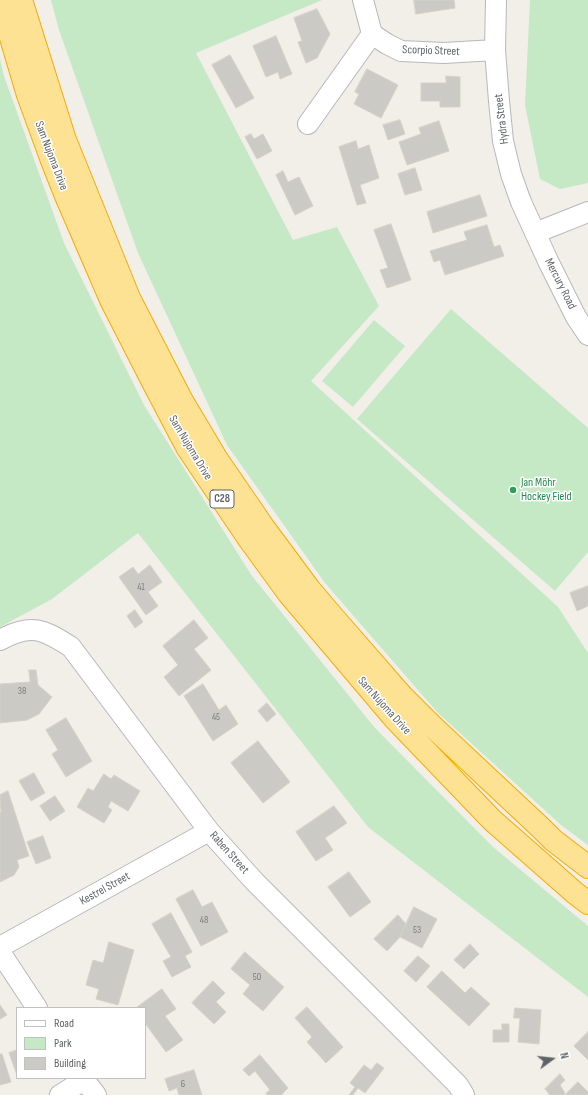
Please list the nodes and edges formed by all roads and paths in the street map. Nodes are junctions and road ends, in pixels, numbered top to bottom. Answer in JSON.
{"nodes":[{"id":1,"x":0,"y":0,"type":"edge"},
{"id":2,"x":21,"y":0,"type":"edge"},
{"id":3,"x":363,"y":0,"type":"edge"},
{"id":4,"x":496,"y":0,"type":"edge"},
{"id":5,"x":372,"y":34,"type":"junction"},
{"id":6,"x":495,"y":50,"type":"junction"},
{"id":7,"x":308,"y":124,"type":"dead end"},
{"id":8,"x":588,"y":212,"type":"edge"},
{"id":9,"x":535,"y":232,"type":"junction"},
{"id":10,"x":588,"y":334,"type":"edge"},
{"id":11,"x":0,"y":640,"type":"edge"},
{"id":12,"x":209,"y":831,"type":"junction"},
{"id":13,"x":588,"y":867,"type":"edge"},
{"id":14,"x":588,"y":903,"type":"edge"},
{"id":15,"x":0,"y":947,"type":"edge"},
{"id":16,"x":0,"y":952,"type":"edge"},
{"id":17,"x":36,"y":1007,"type":"edge"},
{"id":18,"x":87,"y":1084,"type":"edge"},
{"id":19,"x":60,"y":1095,"type":"edge"},
{"id":20,"x":464,"y":1095,"type":"edge"}],
"edges":[{"from":1,"to":14,"type":"highway","name":"Sam Nujoma Drive","number":"C28"},
{"from":2,"to":13,"type":"highway","name":"Sam Nujoma Drive","number":"C28"},
{"from":3,"to":5,"type":"street"},
{"from":4,"to":6,"type":"street","name":"Hydra Street"},
{"from":5,"to":6,"type":"street","name":"Scorpio Street"},
{"from":5,"to":7,"type":"street"},
{"from":6,"to":9,"type":"street","name":"Hydra Street"},
{"from":8,"to":9,"type":"street"},
{"from":9,"to":10,"type":"street","name":"Mercury Road"},
{"from":11,"to":12,"type":"street","name":"Raben Street"},
{"from":12,"to":15,"type":"street","name":"Kestrel Street"},
{"from":12,"to":20,"type":"street","name":"Raben Street"},
{"from":16,"to":17,"type":"street"},
{"from":18,"to":19,"type":"street"}]}
